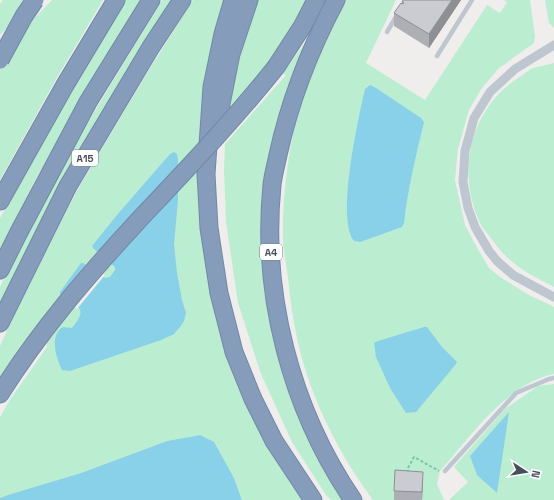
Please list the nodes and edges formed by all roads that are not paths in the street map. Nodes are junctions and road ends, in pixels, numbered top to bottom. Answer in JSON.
{"nodes":[{"id":1,"x":35,"y":0,"type":"edge"},
{"id":2,"x":45,"y":0,"type":"edge"},
{"id":3,"x":116,"y":0,"type":"edge"},
{"id":4,"x":151,"y":0,"type":"edge"},
{"id":5,"x":182,"y":0,"type":"edge"},
{"id":6,"x":233,"y":0,"type":"edge"},
{"id":7,"x":249,"y":0,"type":"edge"},
{"id":8,"x":316,"y":0,"type":"edge"},
{"id":9,"x":328,"y":0,"type":"edge"},
{"id":10,"x":336,"y":0,"type":"edge"},
{"id":11,"x":472,"y":0,"type":"edge"},
{"id":12,"x":398,"y":13,"type":"edge"},
{"id":13,"x":387,"y":32,"type":"dead end"},
{"id":14,"x":0,"y":46,"type":"edge"},
{"id":15,"x":552,"y":47,"type":"edge"},
{"id":16,"x":437,"y":56,"type":"dead end"},
{"id":17,"x":0,"y":60,"type":"edge"},
{"id":18,"x":281,"y":60,"type":"junction"},
{"id":19,"x":0,"y":201,"type":"edge"},
{"id":20,"x":209,"y":228,"type":"junction"},
{"id":21,"x":0,"y":270,"type":"edge"},
{"id":22,"x":554,"y":298,"type":"edge"},
{"id":23,"x":0,"y":323,"type":"edge"},
{"id":24,"x":554,"y":378,"type":"edge"},
{"id":25,"x":0,"y":394,"type":"edge"},
{"id":26,"x":445,"y":472,"type":"road end"},
{"id":27,"x":313,"y":500,"type":"edge"},
{"id":28,"x":353,"y":500,"type":"edge"}],
"edges":[{"from":1,"to":17,"type":"highway","bridge":true},
{"from":2,"to":14,"type":"highway"},
{"from":3,"to":19,"type":"highway"},
{"from":4,"to":21,"type":"highway","number":"A15"},
{"from":5,"to":23,"type":"highway","number":"A15"},
{"from":6,"to":20,"type":"highway"},
{"from":7,"to":20,"type":"highway"},
{"from":8,"to":18,"type":"highway"},
{"from":9,"to":18,"type":"highway"},
{"from":10,"to":28,"type":"highway","number":"A4"},
{"from":11,"to":16,"type":"lane"},
{"from":12,"to":13,"type":"lane"},
{"from":15,"to":22,"type":"street"},
{"from":18,"to":25,"type":"highway","bridge":true},
{"from":20,"to":27,"type":"highway"},
{"from":24,"to":26,"type":"lane"}]}
